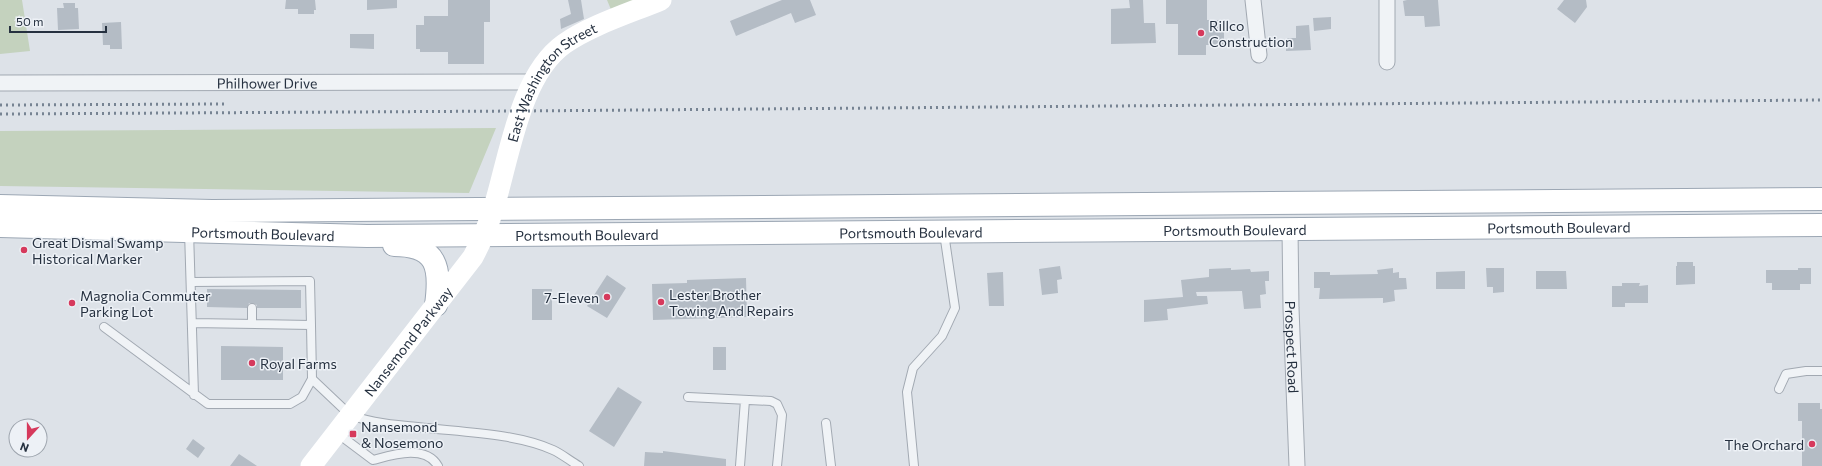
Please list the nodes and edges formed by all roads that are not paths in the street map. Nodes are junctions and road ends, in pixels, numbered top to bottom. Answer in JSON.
{"nodes":[{"id":1,"x":661,"y":0,"type":"edge"},
{"id":2,"x":1253,"y":0,"type":"edge"},
{"id":3,"x":1386,"y":0,"type":"edge"},
{"id":4,"x":1259,"y":55,"type":"dead end"},
{"id":5,"x":1387,"y":62,"type":"dead end"},
{"id":6,"x":534,"y":82,"type":"junction"},
{"id":7,"x":0,"y":84,"type":"edge"},
{"id":8,"x":1822,"y":199,"type":"edge"},
{"id":9,"x":1619,"y":201,"type":"junction"},
{"id":10,"x":1298,"y":203,"type":"junction"},
{"id":11,"x":982,"y":205,"type":"junction"},
{"id":12,"x":0,"y":206,"type":"edge"},
{"id":13,"x":494,"y":209,"type":"junction"},
{"id":14,"x":1822,"y":225,"type":"edge"},
{"id":15,"x":0,"y":226,"type":"edge"},
{"id":16,"x":1622,"y":226,"type":"junction"},
{"id":17,"x":1295,"y":229,"type":"junction"},
{"id":18,"x":189,"y":231,"type":"junction"},
{"id":19,"x":943,"y":231,"type":"junction"},
{"id":20,"x":984,"y":231,"type":"junction"},
{"id":21,"x":308,"y":234,"type":"junction"},
{"id":22,"x":485,"y":235,"type":"junction"},
{"id":23,"x":191,"y":282,"type":"junction"},
{"id":24,"x":436,"y":305,"type":"junction"},
{"id":25,"x":252,"y":308,"type":"dead end"},
{"id":26,"x":192,"y":323,"type":"junction"},
{"id":27,"x":252,"y":324,"type":"junction"},
{"id":28,"x":311,"y":325,"type":"junction"},
{"id":29,"x":104,"y":327,"type":"dead end"},
{"id":30,"x":1822,"y":371,"type":"edge"},
{"id":31,"x":312,"y":379,"type":"junction"},
{"id":32,"x":1779,"y":389,"type":"dead end"},
{"id":33,"x":194,"y":395,"type":"junction"},
{"id":34,"x":688,"y":397,"type":"dead end"},
{"id":35,"x":745,"y":400,"type":"junction"},
{"id":36,"x":350,"y":415,"type":"junction"},
{"id":37,"x":826,"y":423,"type":"dead end"},
{"id":38,"x":336,"y":433,"type":"junction"},
{"id":39,"x":373,"y":463,"type":"edge"},
{"id":40,"x":311,"y":466,"type":"edge"},
{"id":41,"x":438,"y":466,"type":"edge"},
{"id":42,"x":578,"y":466,"type":"edge"},
{"id":43,"x":740,"y":466,"type":"edge"},
{"id":44,"x":777,"y":466,"type":"edge"},
{"id":45,"x":831,"y":466,"type":"edge"},
{"id":46,"x":914,"y":466,"type":"edge"},
{"id":47,"x":1297,"y":466,"type":"edge"}],
"edges":[{"from":1,"to":6,"type":"main road","name":"East Washington Street"},
{"from":2,"to":4,"type":"street"},
{"from":3,"to":5,"type":"street"},
{"from":6,"to":7,"type":"street","name":"Philhower Drive"},
{"from":6,"to":13,"type":"main road","name":"East Washington Street"},
{"from":8,"to":9,"type":"main road","name":"Portsmouth Boulevard"},
{"from":9,"to":10,"type":"main road","name":"Portsmouth Boulevard"},
{"from":9,"to":16,"type":"street"},
{"from":10,"to":11,"type":"main road","name":"Portsmouth Boulevard"},
{"from":10,"to":17,"type":"street","name":"Prospect Road"},
{"from":11,"to":13,"type":"main road","name":"Portsmouth Boulevard"},
{"from":11,"to":20,"type":"street"},
{"from":12,"to":13,"type":"main road","name":"Portsmouth Boulevard"},
{"from":13,"to":22,"type":"main road","name":"Nansemond Parkway"},
{"from":14,"to":16,"type":"main road","name":"Portsmouth Boulevard"},
{"from":15,"to":18,"type":"main road","name":"Portsmouth Boulevard"},
{"from":16,"to":17,"type":"main road","name":"Portsmouth Boulevard"},
{"from":17,"to":20,"type":"main road","name":"Portsmouth Boulevard"},
{"from":17,"to":47,"type":"street","name":"Prospect Road"},
{"from":18,"to":21,"type":"main road","name":"Portsmouth Boulevard"},
{"from":18,"to":23,"type":"lane"},
{"from":19,"to":20,"type":"main road","name":"Portsmouth Boulevard"},
{"from":19,"to":22,"type":"main road","name":"Portsmouth Boulevard"},
{"from":19,"to":46,"type":"lane"},
{"from":21,"to":22,"type":"main road","name":"Portsmouth Boulevard"},
{"from":21,"to":24,"type":"main road"},
{"from":22,"to":24,"type":"main road","name":"Nansemond Parkway"},
{"from":23,"to":26,"type":"lane"},
{"from":23,"to":28,"type":"lane"},
{"from":24,"to":36,"type":"main road","name":"Nansemond Parkway"},
{"from":25,"to":27,"type":"lane"},
{"from":26,"to":27,"type":"lane"},
{"from":26,"to":33,"type":"lane"},
{"from":27,"to":28,"type":"lane"},
{"from":28,"to":31,"type":"lane"},
{"from":29,"to":33,"type":"lane"},
{"from":30,"to":32,"type":"lane"},
{"from":31,"to":33,"type":"lane"},
{"from":31,"to":36,"type":"lane"},
{"from":34,"to":35,"type":"lane"},
{"from":35,"to":43,"type":"lane"},
{"from":35,"to":44,"type":"lane"},
{"from":36,"to":38,"type":"main road","name":"Nansemond Parkway"},
{"from":36,"to":42,"type":"lane"},
{"from":37,"to":45,"type":"lane"},
{"from":38,"to":39,"type":"lane"},
{"from":38,"to":40,"type":"main road","name":"Nansemond Parkway"},
{"from":39,"to":41,"type":"lane"}]}
